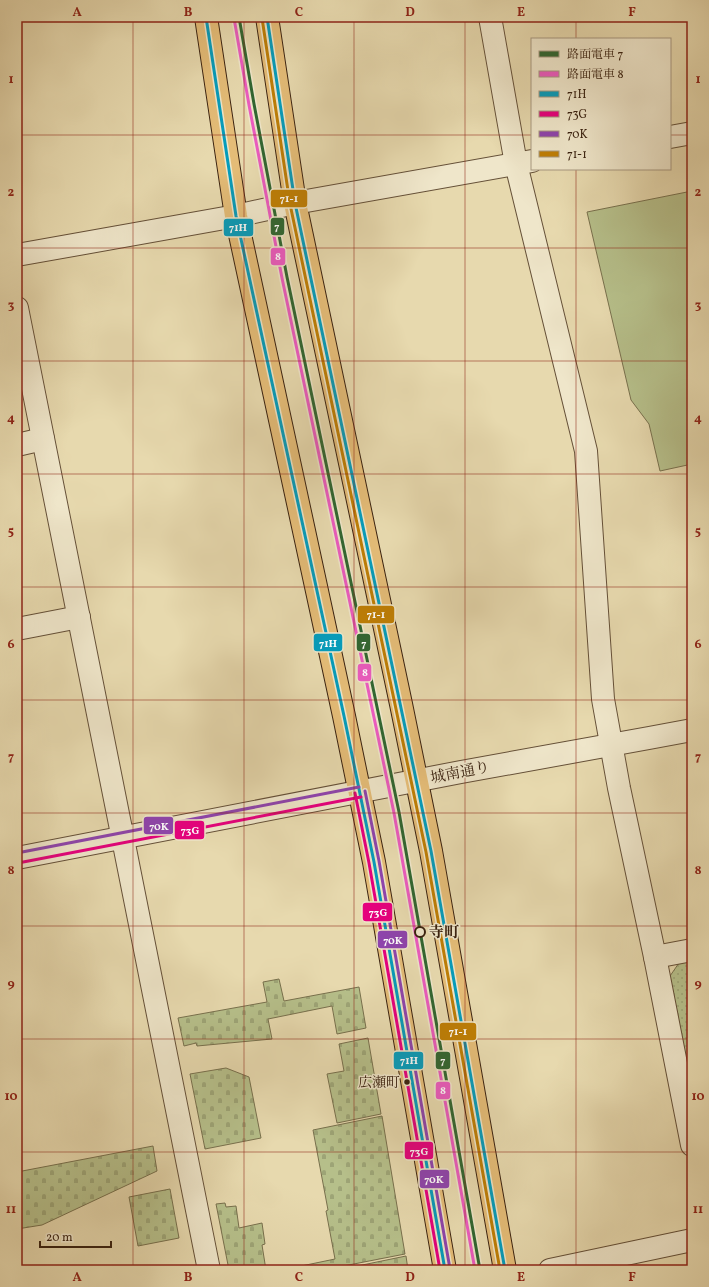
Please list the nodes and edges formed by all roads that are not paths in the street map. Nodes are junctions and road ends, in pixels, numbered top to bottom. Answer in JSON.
{"nodes":[{"id":1,"x":206,"y":17,"type":"edge"},
{"id":2,"x":267,"y":17,"type":"edge"},
{"id":3,"x":490,"y":17,"type":"edge"},
{"id":4,"x":692,"y":133,"type":"edge"},
{"id":5,"x":671,"y":136,"type":"edge"},
{"id":6,"x":524,"y":163,"type":"edge"},
{"id":7,"x":295,"y":203,"type":"junction"},
{"id":8,"x":236,"y":216,"type":"junction"},
{"id":9,"x":17,"y":255,"type":"edge"},
{"id":10,"x":17,"y":308,"type":"edge"},
{"id":11,"x":43,"y":440,"type":"junction"},
{"id":12,"x":17,"y":445,"type":"edge"},
{"id":13,"x":79,"y":617,"type":"junction"},
{"id":14,"x":17,"y":629,"type":"edge"},
{"id":15,"x":692,"y":730,"type":"edge"},
{"id":16,"x":611,"y":745,"type":"junction"},
{"id":17,"x":417,"y":781,"type":"junction"},
{"id":18,"x":360,"y":792,"type":"junction"},
{"id":19,"x":123,"y":838,"type":"junction"},
{"id":20,"x":17,"y":858,"type":"edge"},
{"id":21,"x":692,"y":950,"type":"edge"},
{"id":22,"x":655,"y":957,"type":"junction"},
{"id":23,"x":692,"y":1145,"type":"edge"},
{"id":24,"x":692,"y":1240,"type":"edge"},
{"id":25,"x":209,"y":1270,"type":"edge"},
{"id":26,"x":445,"y":1270,"type":"edge"},
{"id":27,"x":505,"y":1270,"type":"edge"},
{"id":28,"x":550,"y":1270,"type":"edge"}],
"edges":[{"from":1,"to":8,"type":"highway"},
{"from":2,"to":7,"type":"highway"},
{"from":3,"to":6,"type":"street"},
{"from":4,"to":5,"type":"street"},
{"from":6,"to":7,"type":"street"},
{"from":6,"to":16,"type":"street"},
{"from":7,"to":8,"type":"street"},
{"from":7,"to":17,"type":"highway"},
{"from":8,"to":9,"type":"street"},
{"from":8,"to":18,"type":"highway"},
{"from":10,"to":11,"type":"street"},
{"from":11,"to":12,"type":"street"},
{"from":11,"to":13,"type":"street"},
{"from":13,"to":14,"type":"street"},
{"from":13,"to":19,"type":"street"},
{"from":15,"to":16,"type":"street","name":"城南通り"},
{"from":16,"to":17,"type":"street","name":"城南通り"},
{"from":16,"to":22,"type":"street"},
{"from":17,"to":18,"type":"street","name":"城南通り"},
{"from":17,"to":27,"type":"highway"},
{"from":18,"to":19,"type":"street","name":"城南通り"},
{"from":18,"to":26,"type":"highway"},
{"from":19,"to":20,"type":"street","name":"城南通り"},
{"from":19,"to":25,"type":"street"},
{"from":21,"to":22,"type":"street"},
{"from":22,"to":23,"type":"street"},
{"from":24,"to":28,"type":"street"}]}
